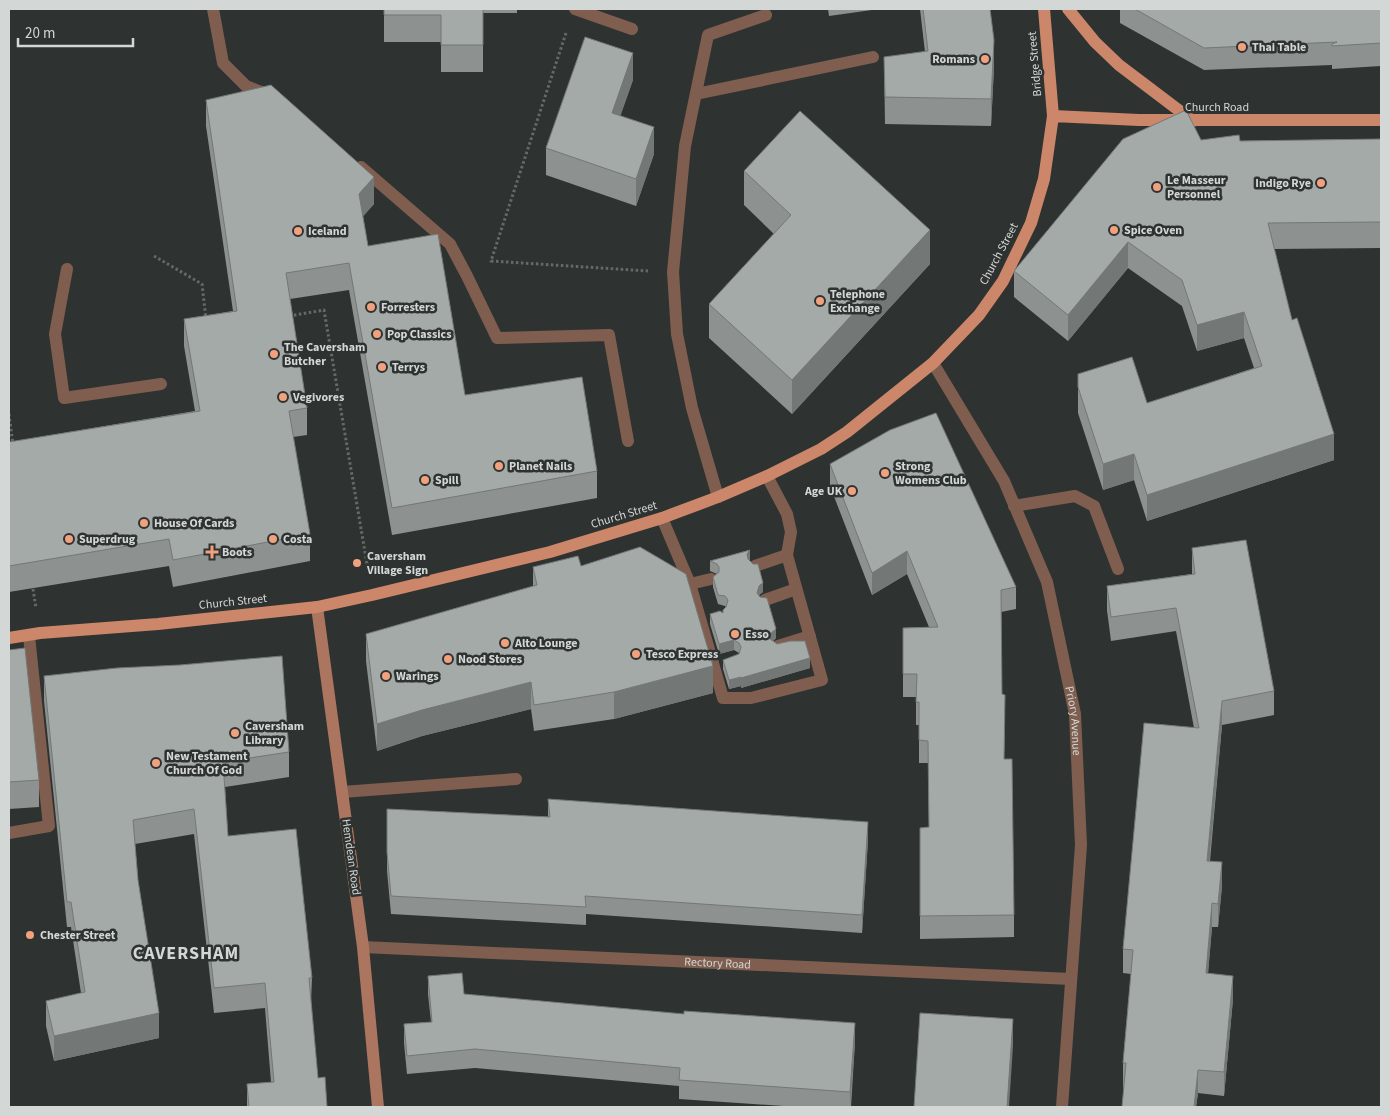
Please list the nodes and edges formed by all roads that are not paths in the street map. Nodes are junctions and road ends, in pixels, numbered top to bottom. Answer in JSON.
{"nodes":[{"id":1,"x":213,"y":9,"type":"edge"},
{"id":2,"x":575,"y":9,"type":"edge"},
{"id":3,"x":1044,"y":9,"type":"edge"},
{"id":4,"x":1068,"y":9,"type":"edge"},
{"id":5,"x":766,"y":15,"type":"dead end"},
{"id":6,"x":632,"y":29,"type":"dead end"},
{"id":7,"x":873,"y":57,"type":"dead end"},
{"id":8,"x":696,"y":94,"type":"junction"},
{"id":9,"x":278,"y":99,"type":"edge"},
{"id":10,"x":1053,"y":116,"type":"junction"},
{"id":11,"x":1193,"y":120,"type":"junction"},
{"id":12,"x":1381,"y":120,"type":"edge"},
{"id":13,"x":353,"y":160,"type":"edge"},
{"id":14,"x":67,"y":269,"type":"dead end"},
{"id":15,"x":933,"y":364,"type":"junction"},
{"id":16,"x":161,"y":384,"type":"dead end"},
{"id":17,"x":628,"y":441,"type":"dead end"},
{"id":18,"x":767,"y":476,"type":"junction"},
{"id":19,"x":718,"y":497,"type":"junction"},
{"id":20,"x":1014,"y":506,"type":"junction"},
{"id":21,"x":662,"y":518,"type":"junction"},
{"id":22,"x":787,"y":555,"type":"junction"},
{"id":23,"x":755,"y":566,"type":"edge"},
{"id":24,"x":1118,"y":569,"type":"dead end"},
{"id":25,"x":711,"y":580,"type":"dead end"},
{"id":26,"x":690,"y":584,"type":"junction"},
{"id":27,"x":796,"y":590,"type":"junction"},
{"id":28,"x":765,"y":600,"type":"edge"},
{"id":29,"x":317,"y":607,"type":"junction"},
{"id":30,"x":713,"y":614,"type":"edge"},
{"id":31,"x":700,"y":619,"type":"junction"},
{"id":32,"x":29,"y":636,"type":"junction"},
{"id":33,"x":810,"y":636,"type":"junction"},
{"id":34,"x":9,"y":638,"type":"edge"},
{"id":35,"x":778,"y":646,"type":"edge"},
{"id":36,"x":726,"y":660,"type":"edge"},
{"id":37,"x":713,"y":664,"type":"junction"},
{"id":38,"x":516,"y":779,"type":"dead end"},
{"id":39,"x":342,"y":792,"type":"junction"},
{"id":40,"x":9,"y":833,"type":"edge"},
{"id":41,"x":363,"y":947,"type":"junction"},
{"id":42,"x":1071,"y":979,"type":"junction"},
{"id":43,"x":378,"y":1107,"type":"edge"},
{"id":44,"x":1062,"y":1107,"type":"edge"}],
"edges":[{"from":1,"to":9,"type":"street"},
{"from":2,"to":6,"type":"street"},
{"from":3,"to":10,"type":"main road","name":"Bridge Street"},
{"from":4,"to":11,"type":"main road"},
{"from":5,"to":8,"type":"street"},
{"from":7,"to":8,"type":"street"},
{"from":8,"to":19,"type":"street"},
{"from":10,"to":11,"type":"main road","name":"Church Road"},
{"from":10,"to":15,"type":"main road","name":"Church Street"},
{"from":11,"to":12,"type":"main road","name":"Church Road"},
{"from":13,"to":17,"type":"street"},
{"from":14,"to":16,"type":"street"},
{"from":15,"to":18,"type":"main road","name":"Church Street"},
{"from":15,"to":20,"type":"street","name":"Priory Avenue"},
{"from":18,"to":19,"type":"main road","name":"Church Street"},
{"from":18,"to":22,"type":"street"},
{"from":19,"to":21,"type":"main road","name":"Church Street"},
{"from":20,"to":24,"type":"street"},
{"from":20,"to":42,"type":"street","name":"Priory Avenue"},
{"from":21,"to":26,"type":"street"},
{"from":21,"to":29,"type":"main road","name":"Church Street"},
{"from":22,"to":23,"type":"street"},
{"from":22,"to":27,"type":"street"},
{"from":25,"to":26,"type":"street"},
{"from":26,"to":31,"type":"street"},
{"from":27,"to":28,"type":"street"},
{"from":27,"to":33,"type":"street"},
{"from":29,"to":32,"type":"main road","name":"Church Street"},
{"from":29,"to":39,"type":"street","name":"Hemdean Road"},
{"from":30,"to":31,"type":"street"},
{"from":31,"to":37,"type":"street"},
{"from":32,"to":34,"type":"main road","name":"Church Street"},
{"from":32,"to":40,"type":"street"},
{"from":33,"to":35,"type":"street"},
{"from":33,"to":37,"type":"street"},
{"from":36,"to":37,"type":"street"},
{"from":38,"to":39,"type":"street"},
{"from":39,"to":41,"type":"street","name":"Hemdean Road"},
{"from":41,"to":42,"type":"street","name":"Rectory Road"},
{"from":41,"to":43,"type":"street","name":"Hemdean Road"},
{"from":42,"to":44,"type":"street","name":"Priory Avenue"}]}
